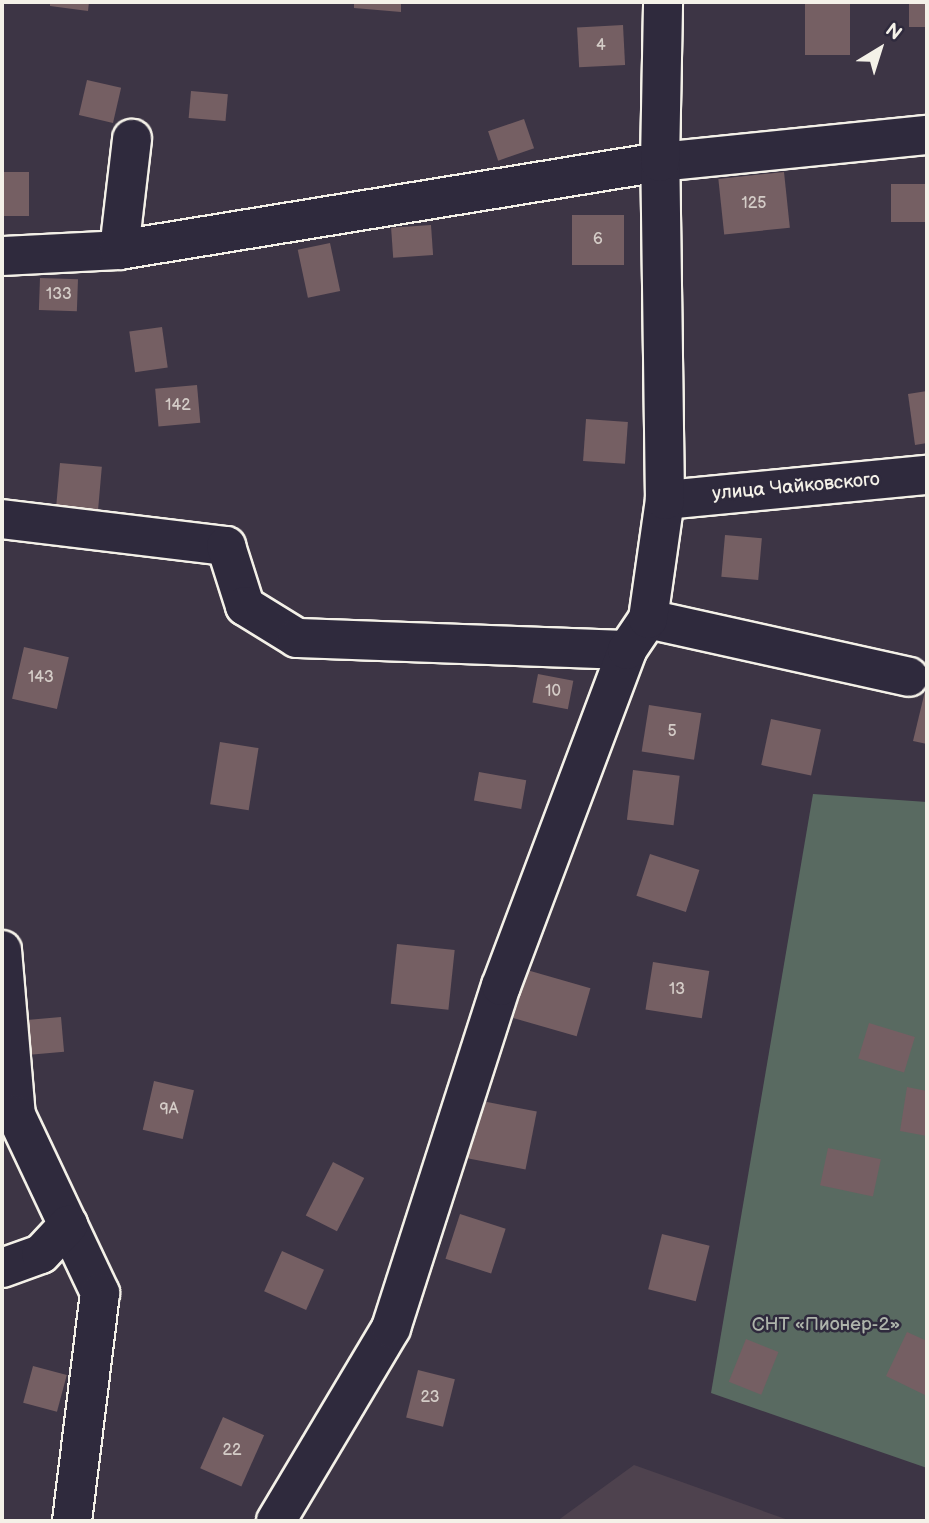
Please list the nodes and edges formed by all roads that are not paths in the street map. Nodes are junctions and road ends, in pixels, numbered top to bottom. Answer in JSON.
{"nodes":[{"id":1,"x":663,"y":2,"type":"edge"},
{"id":2,"x":927,"y":135,"type":"edge"},
{"id":3,"x":132,"y":139,"type":"dead end"},
{"id":4,"x":660,"y":162,"type":"junction"},
{"id":5,"x":119,"y":250,"type":"junction"},
{"id":6,"x":2,"y":256,"type":"edge"},
{"id":7,"x":927,"y":475,"type":"edge"},
{"id":8,"x":665,"y":500,"type":"junction"},
{"id":9,"x":2,"y":519,"type":"edge"},
{"id":10,"x":648,"y":619,"type":"junction"},
{"id":11,"x":627,"y":650,"type":"junction"},
{"id":12,"x":909,"y":677,"type":"dead end"},
{"id":13,"x":2,"y":950,"type":"edge"},
{"id":14,"x":68,"y":1225,"type":"junction"},
{"id":15,"x":2,"y":1268,"type":"edge"},
{"id":16,"x":72,"y":1521,"type":"edge"},
{"id":17,"x":276,"y":1521,"type":"edge"}],
"edges":[{"from":1,"to":4,"type":"street"},
{"from":2,"to":4,"type":"street"},
{"from":3,"to":5,"type":"street"},
{"from":4,"to":5,"type":"street"},
{"from":4,"to":8,"type":"street"},
{"from":5,"to":6,"type":"street"},
{"from":7,"to":8,"type":"street","name":"улица Чайковского"},
{"from":8,"to":10,"type":"street"},
{"from":9,"to":11,"type":"street"},
{"from":10,"to":11,"type":"street"},
{"from":10,"to":12,"type":"street"},
{"from":11,"to":17,"type":"street"},
{"from":13,"to":14,"type":"street"},
{"from":14,"to":15,"type":"street"},
{"from":14,"to":16,"type":"street"}]}
